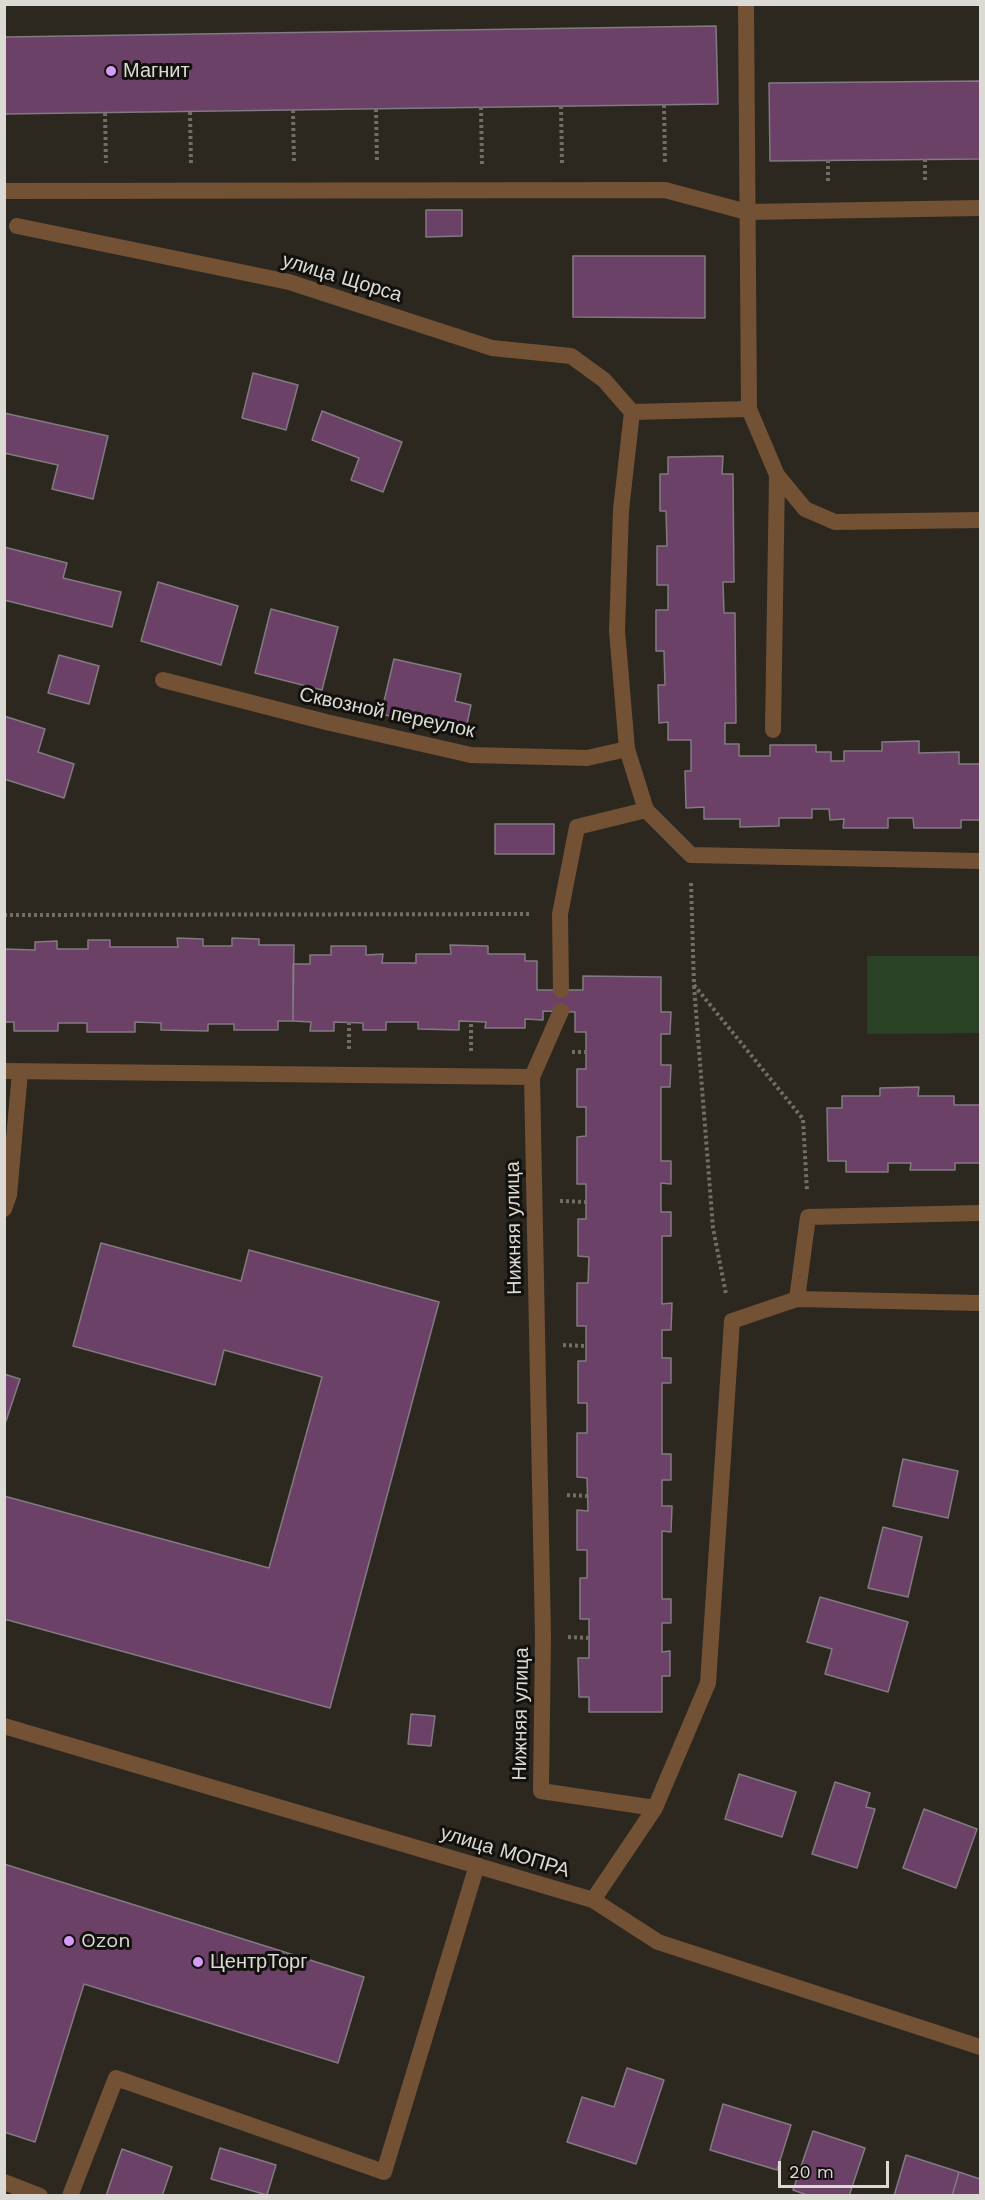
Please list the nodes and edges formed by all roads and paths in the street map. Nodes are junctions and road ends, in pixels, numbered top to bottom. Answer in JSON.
{"nodes":[{"id":1,"x":746,"y":4,"type":"edge"},
{"id":2,"x":664,"y":105,"type":"dead end"},
{"id":3,"x":561,"y":106,"type":"dead end"},
{"id":4,"x":481,"y":107,"type":"dead end"},
{"id":5,"x":376,"y":109,"type":"dead end"},
{"id":6,"x":292,"y":110,"type":"dead end"},
{"id":7,"x":190,"y":112,"type":"dead end"},
{"id":8,"x":105,"y":113,"type":"dead end"},
{"id":9,"x":294,"y":190,"type":"junction"},
{"id":10,"x":378,"y":190,"type":"junction"},
{"id":11,"x":482,"y":190,"type":"junction"},
{"id":12,"x":562,"y":190,"type":"junction"},
{"id":13,"x":665,"y":190,"type":"junction"},
{"id":14,"x":4,"y":191,"type":"edge"},
{"id":15,"x":106,"y":191,"type":"junction"},
{"id":16,"x":191,"y":191,"type":"junction"},
{"id":17,"x":981,"y":208,"type":"edge"},
{"id":18,"x":747,"y":212,"type":"junction"},
{"id":19,"x":11,"y":224,"type":"edge"},
{"id":20,"x":749,"y":409,"type":"junction"},
{"id":21,"x":632,"y":412,"type":"junction"},
{"id":22,"x":777,"y":475,"type":"junction"},
{"id":23,"x":981,"y":520,"type":"edge"},
{"id":24,"x":163,"y":680,"type":"dead end"},
{"id":25,"x":772,"y":730,"type":"dead end"},
{"id":26,"x":627,"y":749,"type":"junction"},
{"id":27,"x":646,"y":810,"type":"junction"},
{"id":28,"x":691,"y":855,"type":"junction"},
{"id":29,"x":981,"y":861,"type":"edge"},
{"id":30,"x":560,"y":914,"type":"junction"},
{"id":31,"x":4,"y":915,"type":"edge"},
{"id":32,"x":694,"y":985,"type":"junction"},
{"id":33,"x":561,"y":990,"type":"dead end"},
{"id":34,"x":561,"y":1011,"type":"dead end"},
{"id":35,"x":12,"y":1071,"type":"edge"},
{"id":36,"x":532,"y":1077,"type":"junction"},
{"id":37,"x":4,"y":1209,"type":"edge"},
{"id":38,"x":981,"y":1213,"type":"edge"},
{"id":39,"x":808,"y":1217,"type":"junction"},
{"id":40,"x":797,"y":1299,"type":"junction"},
{"id":41,"x":981,"y":1303,"type":"edge"},
{"id":42,"x":732,"y":1321,"type":"junction"},
{"id":43,"x":4,"y":1725,"type":"edge"},
{"id":44,"x":655,"y":1808,"type":"junction"},
{"id":45,"x":477,"y":1865,"type":"junction"},
{"id":46,"x":593,"y":1900,"type":"junction"},
{"id":47,"x":981,"y":2047,"type":"edge"},
{"id":48,"x":4,"y":2182,"type":"edge"},
{"id":49,"x":40,"y":2196,"type":"edge"},
{"id":50,"x":70,"y":2196,"type":"edge"}],
"edges":[{"from":1,"to":18,"type":"street"},
{"from":2,"to":13,"type":"path"},
{"from":3,"to":12,"type":"path"},
{"from":4,"to":11,"type":"path"},
{"from":5,"to":10,"type":"path"},
{"from":6,"to":9,"type":"path"},
{"from":7,"to":16,"type":"path"},
{"from":8,"to":15,"type":"path"},
{"from":9,"to":10,"type":"street"},
{"from":9,"to":16,"type":"street"},
{"from":10,"to":11,"type":"street"},
{"from":11,"to":12,"type":"street"},
{"from":12,"to":13,"type":"street"},
{"from":13,"to":18,"type":"street"},
{"from":14,"to":15,"type":"street"},
{"from":15,"to":16,"type":"street"},
{"from":17,"to":18,"type":"street"},
{"from":18,"to":20,"type":"street"},
{"from":19,"to":21,"type":"street","name":"улица Щорса"},
{"from":20,"to":21,"type":"street"},
{"from":20,"to":22,"type":"street"},
{"from":21,"to":26,"type":"street"},
{"from":22,"to":23,"type":"street"},
{"from":22,"to":25,"type":"street"},
{"from":24,"to":26,"type":"street","name":"Сквозной переулок"},
{"from":26,"to":27,"type":"street"},
{"from":27,"to":28,"type":"street"},
{"from":27,"to":30,"type":"street"},
{"from":28,"to":29,"type":"street"},
{"from":28,"to":32,"type":"path"},
{"from":30,"to":31,"type":"path"},
{"from":30,"to":33,"type":"street"},
{"from":32,"to":39,"type":"path"},
{"from":32,"to":42,"type":"path"},
{"from":34,"to":36,"type":"street"},
{"from":35,"to":36,"type":"street"},
{"from":35,"to":37,"type":"street"},
{"from":36,"to":44,"type":"street","name":"Нижняя улица"},
{"from":38,"to":39,"type":"street"},
{"from":39,"to":40,"type":"street"},
{"from":40,"to":41,"type":"street"},
{"from":40,"to":42,"type":"street"},
{"from":42,"to":44,"type":"street"},
{"from":43,"to":45,"type":"street","name":"улица МОПРА"},
{"from":44,"to":46,"type":"street"},
{"from":45,"to":46,"type":"street","name":"улица МОПРА"},
{"from":45,"to":50,"type":"street"},
{"from":46,"to":47,"type":"street","name":"улица МОПРА"},
{"from":48,"to":49,"type":"street"}]}
